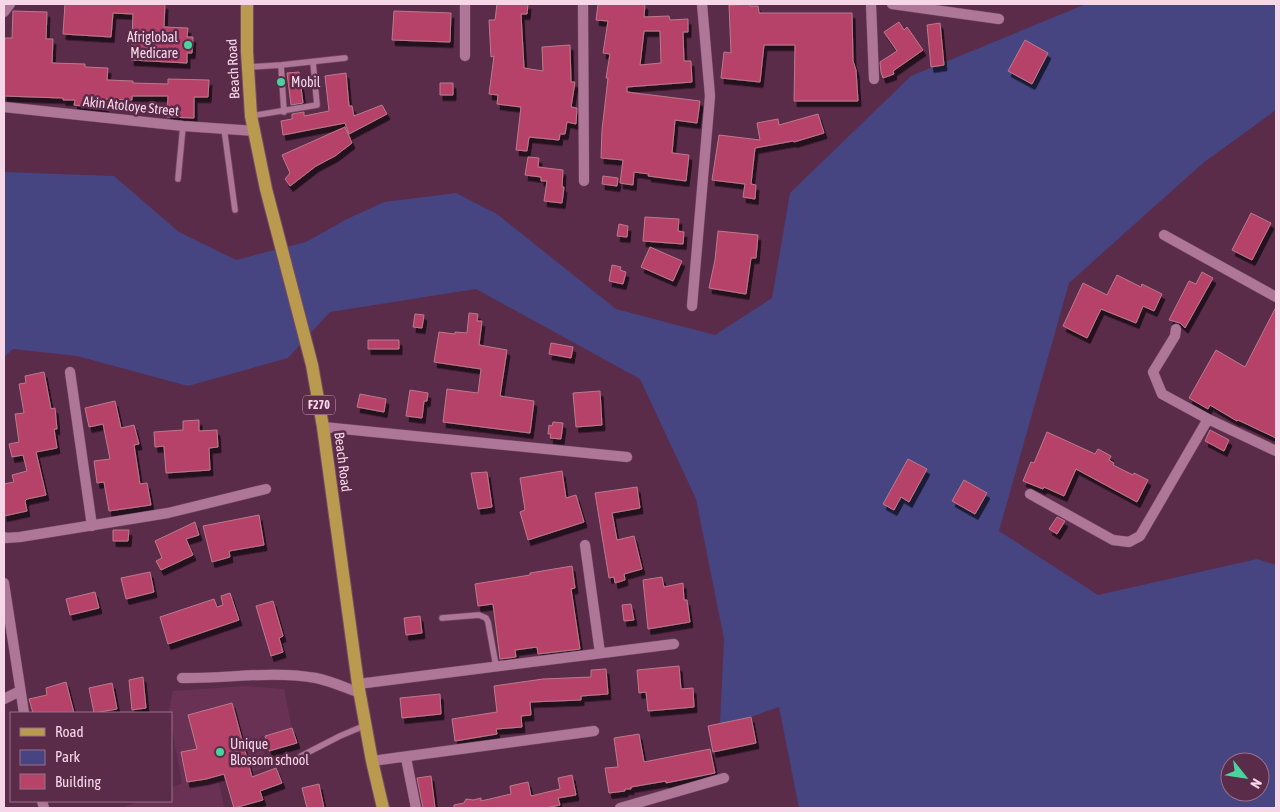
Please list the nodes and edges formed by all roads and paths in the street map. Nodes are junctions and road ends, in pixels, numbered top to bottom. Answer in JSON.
{"nodes":[{"id":1,"x":10,"y":4,"type":"edge"},
{"id":2,"x":247,"y":4,"type":"edge"},
{"id":3,"x":464,"y":4,"type":"edge"},
{"id":4,"x":582,"y":4,"type":"edge"},
{"id":5,"x":702,"y":4,"type":"edge"},
{"id":6,"x":871,"y":4,"type":"edge"},
{"id":7,"x":892,"y":4,"type":"edge"},
{"id":8,"x":4,"y":12,"type":"edge"},
{"id":9,"x":999,"y":19,"type":"dead end"},
{"id":10,"x":465,"y":56,"type":"dead end"},
{"id":11,"x":345,"y":58,"type":"dead end"},
{"id":12,"x":313,"y":62,"type":"junction"},
{"id":13,"x":281,"y":65,"type":"junction"},
{"id":14,"x":248,"y":67,"type":"junction"},
{"id":15,"x":874,"y":79,"type":"dead end"},
{"id":16,"x":4,"y":107,"type":"edge"},
{"id":17,"x":284,"y":112,"type":"junction"},
{"id":18,"x":252,"y":116,"type":"junction"},
{"id":19,"x":183,"y":126,"type":"junction"},
{"id":20,"x":224,"y":128,"type":"junction"},
{"id":21,"x":255,"y":131,"type":"junction"},
{"id":22,"x":178,"y":179,"type":"dead end"},
{"id":23,"x":584,"y":181,"type":"dead end"},
{"id":24,"x":235,"y":210,"type":"dead end"},
{"id":25,"x":1164,"y":234,"type":"dead end"},
{"id":26,"x":1276,"y":297,"type":"edge"},
{"id":27,"x":692,"y":306,"type":"dead end"},
{"id":28,"x":1176,"y":329,"type":"dead end"},
{"id":29,"x":70,"y":372,"type":"dead end"},
{"id":30,"x":1208,"y":419,"type":"junction"},
{"id":31,"x":324,"y":427,"type":"junction"},
{"id":32,"x":1276,"y":451,"type":"edge"},
{"id":33,"x":627,"y":457,"type":"dead end"},
{"id":34,"x":266,"y":489,"type":"dead end"},
{"id":35,"x":1030,"y":494,"type":"dead end"},
{"id":36,"x":92,"y":526,"type":"junction"},
{"id":37,"x":4,"y":537,"type":"edge"},
{"id":38,"x":585,"y":545,"type":"dead end"},
{"id":39,"x":4,"y":583,"type":"edge"},
{"id":40,"x":442,"y":618,"type":"dead end"},
{"id":41,"x":674,"y":644,"type":"dead end"},
{"id":42,"x":600,"y":653,"type":"junction"},
{"id":43,"x":496,"y":666,"type":"junction"},
{"id":44,"x":182,"y":678,"type":"dead end"},
{"id":45,"x":359,"y":688,"type":"junction"},
{"id":46,"x":20,"y":691,"type":"junction"},
{"id":47,"x":4,"y":699,"type":"edge"},
{"id":48,"x":24,"y":712,"type":"edge"},
{"id":49,"x":366,"y":725,"type":"junction"},
{"id":50,"x":594,"y":731,"type":"dead end"},
{"id":51,"x":300,"y":756,"type":"dead end"},
{"id":52,"x":406,"y":758,"type":"junction"},
{"id":53,"x":372,"y":761,"type":"junction"},
{"id":54,"x":724,"y":778,"type":"dead end"},
{"id":55,"x":383,"y":808,"type":"edge"},
{"id":56,"x":416,"y":808,"type":"edge"},
{"id":57,"x":620,"y":808,"type":"edge"}],
"edges":[{"from":1,"to":8,"type":"street"},
{"from":2,"to":14,"type":"main road","name":"Beach Road","number":"F270"},
{"from":3,"to":10,"type":"street"},
{"from":4,"to":23,"type":"street"},
{"from":5,"to":27,"type":"street"},
{"from":6,"to":15,"type":"street"},
{"from":7,"to":9,"type":"street"},
{"from":11,"to":12,"type":"lane"},
{"from":12,"to":13,"type":"lane"},
{"from":12,"to":17,"type":"lane"},
{"from":13,"to":14,"type":"lane"},
{"from":13,"to":17,"type":"lane"},
{"from":14,"to":18,"type":"main road","name":"Beach Road","number":"F270"},
{"from":16,"to":19,"type":"street","name":"Akin Atoloye Street"},
{"from":17,"to":18,"type":"lane"},
{"from":18,"to":21,"type":"main road","name":"Beach Road","number":"F270"},
{"from":19,"to":20,"type":"street","name":"Akin Atoloye Street"},
{"from":19,"to":22,"type":"lane"},
{"from":20,"to":21,"type":"street","name":"Akin Atoloye Street"},
{"from":20,"to":24,"type":"lane"},
{"from":21,"to":31,"type":"main road","name":"Beach Road","number":"F270"},
{"from":25,"to":26,"type":"street"},
{"from":28,"to":30,"type":"street"},
{"from":29,"to":36,"type":"street"},
{"from":30,"to":32,"type":"street"},
{"from":30,"to":35,"type":"street"},
{"from":31,"to":33,"type":"street"},
{"from":31,"to":45,"type":"main road","name":"Beach Road","number":"F270"},
{"from":34,"to":36,"type":"street"},
{"from":36,"to":37,"type":"street"},
{"from":38,"to":42,"type":"street"},
{"from":39,"to":46,"type":"street"},
{"from":40,"to":43,"type":"lane"},
{"from":41,"to":42,"type":"street"},
{"from":42,"to":43,"type":"street"},
{"from":43,"to":45,"type":"street"},
{"from":44,"to":45,"type":"street"},
{"from":45,"to":49,"type":"main road","name":"Beach Road","number":"F270"},
{"from":46,"to":47,"type":"street"},
{"from":46,"to":48,"type":"street"},
{"from":49,"to":51,"type":"lane"},
{"from":49,"to":53,"type":"main road","name":"Beach Road","number":"F270"},
{"from":50,"to":52,"type":"street"},
{"from":52,"to":53,"type":"street"},
{"from":52,"to":56,"type":"street"},
{"from":53,"to":55,"type":"main road","name":"Beach Road","number":"F270"},
{"from":54,"to":57,"type":"street"}]}
